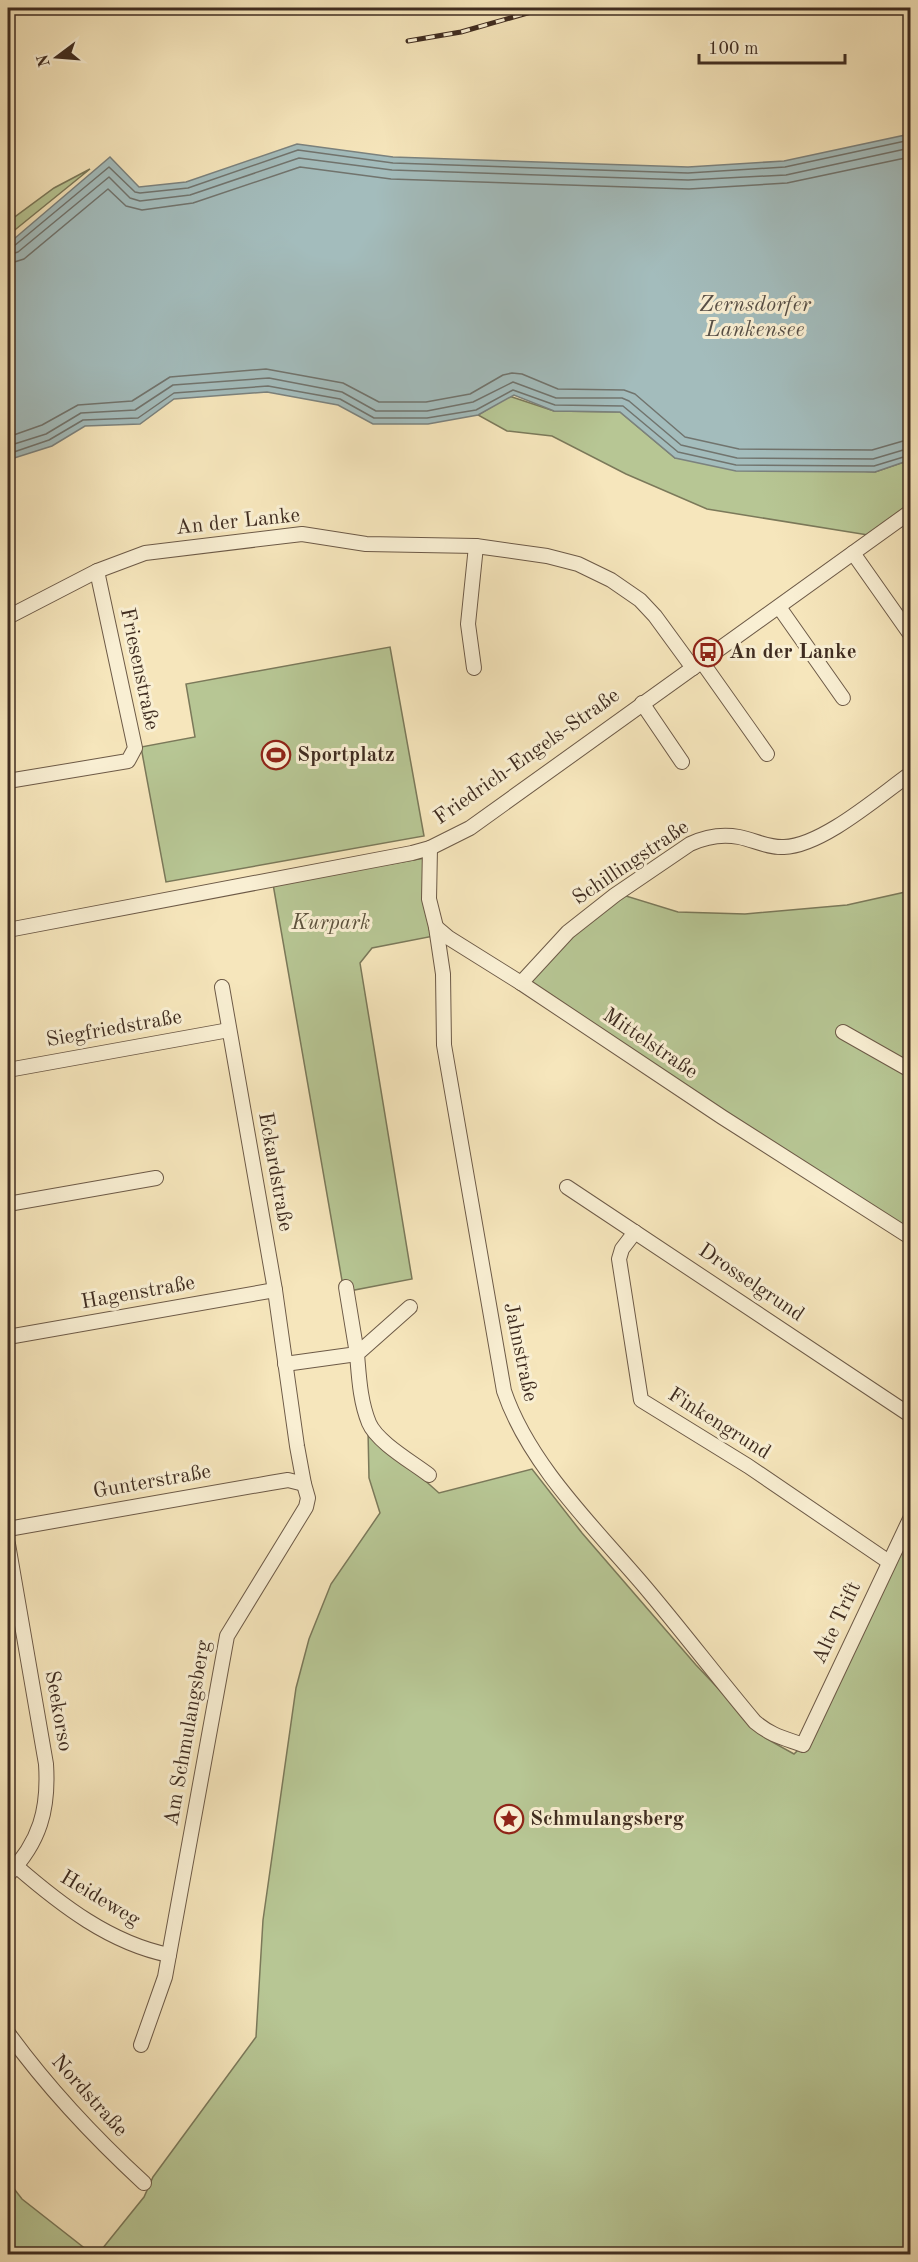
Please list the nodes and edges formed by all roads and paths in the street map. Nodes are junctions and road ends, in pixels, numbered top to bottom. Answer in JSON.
{"nodes":[{"id":1,"x":910,"y":512,"type":"edge"},
{"id":2,"x":476,"y":546,"type":"junction"},
{"id":3,"x":854,"y":553,"type":"junction"},
{"id":4,"x":97,"y":571,"type":"junction"},
{"id":5,"x":779,"y":608,"type":"junction"},
{"id":6,"x":8,"y":617,"type":"edge"},
{"id":7,"x":910,"y":634,"type":"edge"},
{"id":8,"x":698,"y":665,"type":"junction"},
{"id":9,"x":474,"y":668,"type":"dead end"},
{"id":10,"x":843,"y":698,"type":"dead end"},
{"id":11,"x":642,"y":703,"type":"junction"},
{"id":12,"x":767,"y":754,"type":"dead end"},
{"id":13,"x":682,"y":762,"type":"dead end"},
{"id":14,"x":910,"y":774,"type":"edge"},
{"id":15,"x":8,"y":781,"type":"edge"},
{"id":16,"x":430,"y":848,"type":"junction"},
{"id":17,"x":436,"y":927,"type":"junction"},
{"id":18,"x":8,"y":930,"type":"edge"},
{"id":19,"x":521,"y":983,"type":"junction"},
{"id":20,"x":222,"y":987,"type":"dead end"},
{"id":21,"x":229,"y":1030,"type":"junction"},
{"id":22,"x":843,"y":1032,"type":"dead end"},
{"id":23,"x":8,"y":1070,"type":"edge"},
{"id":24,"x":910,"y":1070,"type":"edge"},
{"id":25,"x":156,"y":1178,"type":"dead end"},
{"id":26,"x":567,"y":1187,"type":"dead end"},
{"id":27,"x":8,"y":1204,"type":"edge"},
{"id":28,"x":635,"y":1232,"type":"junction"},
{"id":29,"x":910,"y":1238,"type":"edge"},
{"id":30,"x":345,"y":1287,"type":"dead end"},
{"id":31,"x":275,"y":1290,"type":"junction"},
{"id":32,"x":410,"y":1307,"type":"dead end"},
{"id":33,"x":8,"y":1337,"type":"edge"},
{"id":34,"x":357,"y":1354,"type":"junction"},
{"id":35,"x":285,"y":1364,"type":"junction"},
{"id":36,"x":910,"y":1415,"type":"edge"},
{"id":37,"x":297,"y":1446,"type":"joint"},
{"id":38,"x":429,"y":1475,"type":"dead end"},
{"id":39,"x":304,"y":1484,"type":"junction"},
{"id":40,"x":910,"y":1519,"type":"edge"},
{"id":41,"x":8,"y":1529,"type":"edge"},
{"id":42,"x":8,"y":1544,"type":"edge"},
{"id":43,"x":889,"y":1562,"type":"junction"},
{"id":44,"x":803,"y":1745,"type":"joint"},
{"id":45,"x":11,"y":1870,"type":"edge"},
{"id":46,"x":169,"y":1955,"type":"junction"},
{"id":47,"x":8,"y":2033,"type":"edge"},
{"id":48,"x":141,"y":2045,"type":"dead end"},
{"id":49,"x":144,"y":2183,"type":"dead end"}],
"edges":[{"from":1,"to":3,"type":"street","name":"Friedrich-Engels-Straße"},
{"from":2,"to":4,"type":"street","name":"An der Lanke"},
{"from":2,"to":8,"type":"street","name":"An der Lanke"},
{"from":2,"to":9,"type":"street"},
{"from":3,"to":5,"type":"street","name":"Friedrich-Engels-Straße"},
{"from":3,"to":7,"type":"street"},
{"from":4,"to":6,"type":"street","name":"An der Lanke"},
{"from":4,"to":15,"type":"street","name":"Friesenstraße"},
{"from":5,"to":8,"type":"street","name":"Friedrich-Engels-Straße"},
{"from":5,"to":10,"type":"street"},
{"from":8,"to":11,"type":"street","name":"Friedrich-Engels-Straße"},
{"from":8,"to":12,"type":"street","name":"An der Lanke"},
{"from":11,"to":13,"type":"street"},
{"from":11,"to":16,"type":"street","name":"Friedrich-Engels-Straße"},
{"from":14,"to":19,"type":"street","name":"Schillingstraße"},
{"from":16,"to":17,"type":"street"},
{"from":16,"to":18,"type":"street","name":"Friedrich-Engels-Straße"},
{"from":17,"to":19,"type":"street","name":"Mittelstraße"},
{"from":17,"to":44,"type":"street","name":"Jahnstraße"},
{"from":19,"to":29,"type":"street","name":"Mittelstraße"},
{"from":20,"to":21,"type":"street","name":"Eckardstraße"},
{"from":21,"to":23,"type":"street","name":"Siegfriedstraße"},
{"from":21,"to":31,"type":"street","name":"Eckardstraße"},
{"from":22,"to":24,"type":"street"},
{"from":25,"to":27,"type":"street"},
{"from":26,"to":28,"type":"street","name":"Drosselgrund"},
{"from":28,"to":36,"type":"street","name":"Drosselgrund"},
{"from":28,"to":43,"type":"street","name":"Finkengrund"},
{"from":30,"to":34,"type":"street"},
{"from":31,"to":33,"type":"street","name":"Hagenstraße"},
{"from":31,"to":35,"type":"street","name":"Eckardstraße"},
{"from":32,"to":34,"type":"street"},
{"from":34,"to":35,"type":"street"},
{"from":34,"to":38,"type":"street"},
{"from":35,"to":37,"type":"street","name":"Eckardstraße"},
{"from":37,"to":39,"type":"street","name":"Am Schmulangsberg"},
{"from":39,"to":41,"type":"street","name":"Gunterstraße"},
{"from":39,"to":46,"type":"street","name":"Am Schmulangsberg"},
{"from":40,"to":43,"type":"street","name":"Alte Trift"},
{"from":42,"to":45,"type":"street","name":"Seekorso"},
{"from":43,"to":44,"type":"street","name":"Alte Trift"},
{"from":45,"to":46,"type":"street","name":"Heideweg"},
{"from":46,"to":48,"type":"street","name":"Am Schmulangsberg"},
{"from":47,"to":49,"type":"street","name":"Nordstraße"}]}
